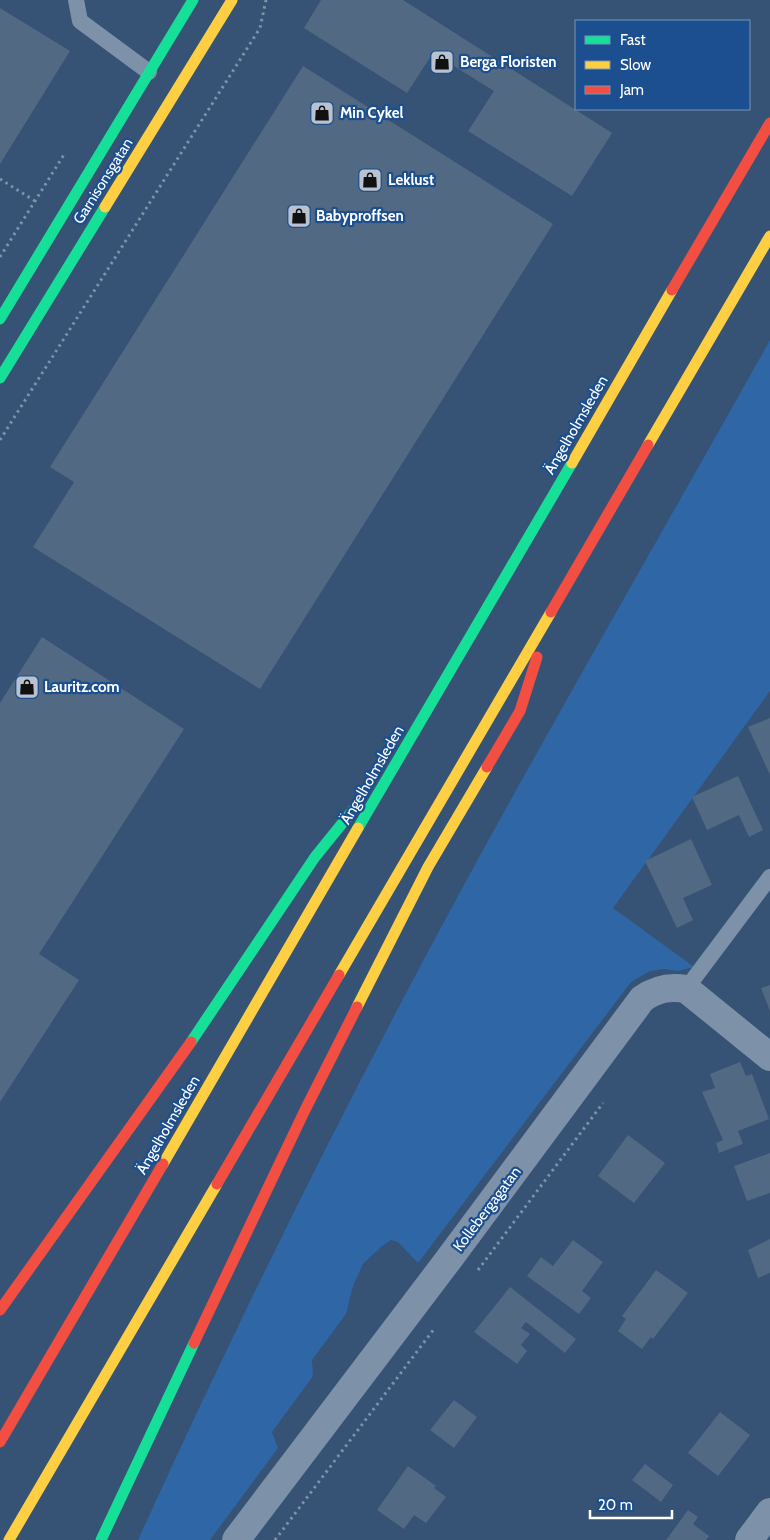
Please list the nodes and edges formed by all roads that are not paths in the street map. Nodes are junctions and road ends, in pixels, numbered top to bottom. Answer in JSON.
{"nodes":[{"id":1,"x":76,"y":0,"type":"edge"},
{"id":2,"x":193,"y":0,"type":"edge"},
{"id":3,"x":232,"y":0,"type":"edge"},
{"id":4,"x":149,"y":72,"type":"junction"},
{"id":5,"x":770,"y":123,"type":"edge"},
{"id":6,"x":770,"y":236,"type":"edge"},
{"id":7,"x":0,"y":320,"type":"edge"},
{"id":8,"x":0,"y":378,"type":"edge"},
{"id":9,"x":552,"y":609,"type":"junction"},
{"id":10,"x":412,"y":736,"type":"junction"},
{"id":11,"x":770,"y":877,"type":"edge"},
{"id":12,"x":686,"y":990,"type":"junction"},
{"id":13,"x":770,"y":1057,"type":"edge"},
{"id":14,"x":0,"y":1310,"type":"edge"},
{"id":15,"x":0,"y":1442,"type":"edge"},
{"id":16,"x":770,"y":1512,"type":"edge"},
{"id":17,"x":9,"y":1540,"type":"edge"},
{"id":18,"x":102,"y":1540,"type":"edge"},
{"id":19,"x":236,"y":1540,"type":"edge"},
{"id":20,"x":749,"y":1540,"type":"edge"}],
"edges":[{"from":1,"to":4,"type":"lane"},
{"from":2,"to":4,"type":"main road","name":"Garnisonsgatan"},
{"from":3,"to":8,"type":"main road","name":"Garnisonsgatan"},
{"from":4,"to":7,"type":"main road","name":"Garnisonsgatan"},
{"from":5,"to":10,"type":"main road","name":"Ängelholmsleden"},
{"from":6,"to":9,"type":"main road"},
{"from":9,"to":17,"type":"main road"},
{"from":9,"to":18,"type":"main road"},
{"from":10,"to":14,"type":"main road"},
{"from":10,"to":15,"type":"main road","name":"Ängelholmsleden"},
{"from":11,"to":12,"type":"lane"},
{"from":12,"to":13,"type":"street"},
{"from":12,"to":19,"type":"street","name":"Kollebergagatan"},
{"from":16,"to":20,"type":"street"}]}
